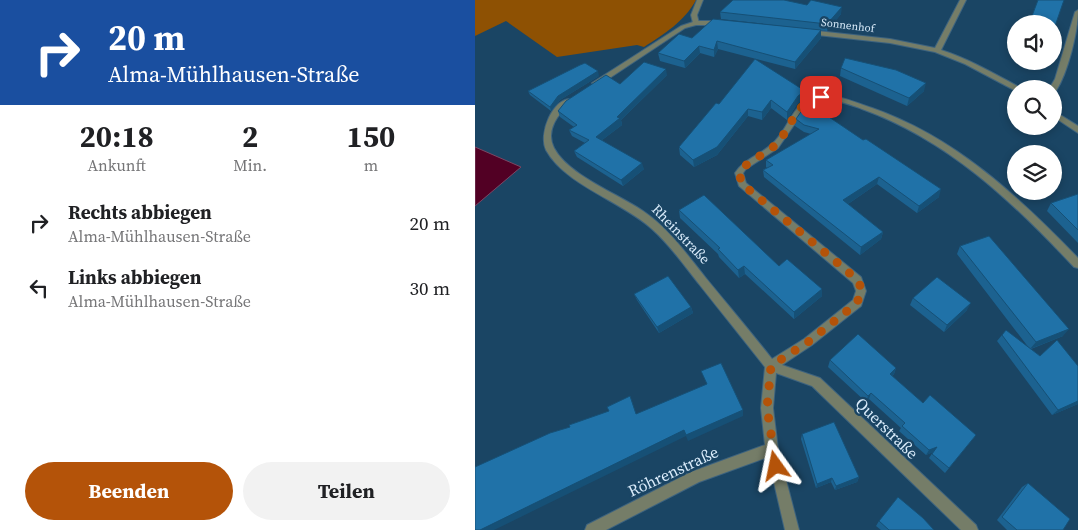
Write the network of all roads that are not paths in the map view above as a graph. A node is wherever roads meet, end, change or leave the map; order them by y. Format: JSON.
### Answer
{"nodes":[{"id":1,"x":700,"y":0,"type":"edge"},
{"id":2,"x":963,"y":0,"type":"edge"},
{"id":3,"x":1078,"y":12,"type":"edge"},
{"id":4,"x":696,"y":23,"type":"junction"},
{"id":5,"x":731,"y":24,"type":"edge"},
{"id":6,"x":804,"y":32,"type":"edge"},
{"id":7,"x":937,"y":51,"type":"junction"},
{"id":8,"x":1058,"y":80,"type":"edge"},
{"id":9,"x":1007,"y":84,"type":"edge"},
{"id":10,"x":589,"y":88,"type":"edge"},
{"id":11,"x":575,"y":97,"type":"edge"},
{"id":12,"x":1062,"y":119,"type":"edge"},
{"id":13,"x":1078,"y":130,"type":"edge"},
{"id":14,"x":1078,"y":264,"type":"edge"},
{"id":15,"x":771,"y":366,"type":"junction"},
{"id":16,"x":772,"y":450,"type":"junction"},
{"id":17,"x":591,"y":530,"type":"edge"},
{"id":18,"x":791,"y":530,"type":"edge"},
{"id":19,"x":971,"y":530,"type":"edge"}],
"edges":[{"from":1,"to":4,"type":"street"},
{"from":2,"to":7,"type":"street"},
{"from":3,"to":8,"type":"street"},
{"from":4,"to":5,"type":"street"},
{"from":4,"to":10,"type":"street"},
{"from":6,"to":7,"type":"street","name":"Sonnenhof"},
{"from":7,"to":9,"type":"street","name":"Sonnenhof"},
{"from":11,"to":15,"type":"street","name":"Rheinstraße"},
{"from":12,"to":13,"type":"street"},
{"from":14,"to":15,"type":"street"},
{"from":15,"to":16,"type":"street"},
{"from":15,"to":19,"type":"street","name":"Querstraße"},
{"from":16,"to":17,"type":"street","name":"Röhrenstraße"},
{"from":16,"to":18,"type":"street"}]}
